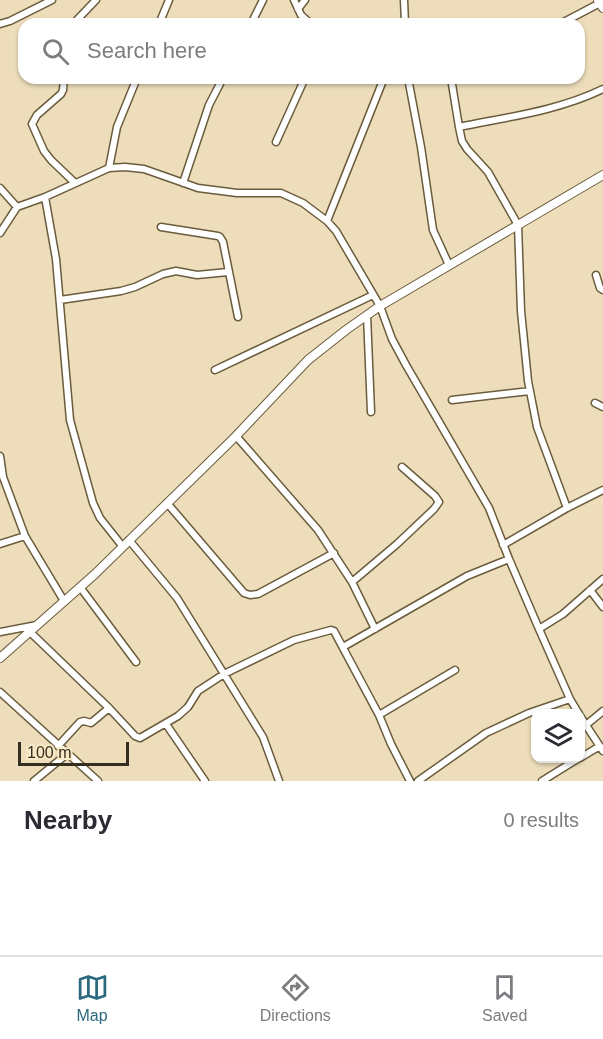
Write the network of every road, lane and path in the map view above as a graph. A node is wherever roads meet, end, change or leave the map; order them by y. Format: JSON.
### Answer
{"nodes":[{"id":1,"x":52,"y":0,"type":"edge"},
{"id":2,"x":96,"y":0,"type":"edge"},
{"id":3,"x":169,"y":0,"type":"edge"},
{"id":4,"x":263,"y":0,"type":"edge"},
{"id":5,"x":294,"y":0,"type":"edge"},
{"id":6,"x":305,"y":0,"type":"edge"},
{"id":7,"x":404,"y":0,"type":"edge"},
{"id":8,"x":600,"y":4,"type":"edge"},
{"id":9,"x":298,"y":9,"type":"junction"},
{"id":10,"x":79,"y":18,"type":"edge"},
{"id":11,"x":162,"y":18,"type":"edge"},
{"id":12,"x":254,"y":18,"type":"edge"},
{"id":13,"x":304,"y":18,"type":"edge"},
{"id":14,"x":405,"y":18,"type":"edge"},
{"id":15,"x":572,"y":18,"type":"edge"},
{"id":16,"x":0,"y":24,"type":"edge"},
{"id":17,"x":64,"y":84,"type":"edge"},
{"id":18,"x":135,"y":84,"type":"edge"},
{"id":19,"x":220,"y":84,"type":"edge"},
{"id":20,"x":302,"y":84,"type":"edge"},
{"id":21,"x":382,"y":84,"type":"edge"},
{"id":22,"x":409,"y":84,"type":"edge"},
{"id":23,"x":452,"y":84,"type":"edge"},
{"id":24,"x":603,"y":89,"type":"edge"},
{"id":25,"x":459,"y":127,"type":"junction"},
{"id":26,"x":276,"y":142,"type":"dead end"},
{"id":27,"x":110,"y":168,"type":"junction"},
{"id":28,"x":603,"y":175,"type":"edge"},
{"id":29,"x":75,"y":183,"type":"junction"},
{"id":30,"x":183,"y":183,"type":"junction"},
{"id":31,"x":0,"y":188,"type":"edge"},
{"id":32,"x":45,"y":197,"type":"junction"},
{"id":33,"x":17,"y":207,"type":"junction"},
{"id":34,"x":327,"y":221,"type":"junction"},
{"id":35,"x":518,"y":225,"type":"junction"},
{"id":36,"x":161,"y":227,"type":"dead end"},
{"id":37,"x":0,"y":233,"type":"edge"},
{"id":38,"x":449,"y":265,"type":"junction"},
{"id":39,"x":228,"y":272,"type":"junction"},
{"id":40,"x":596,"y":275,"type":"dead end"},
{"id":41,"x":603,"y":290,"type":"edge"},
{"id":42,"x":373,"y":295,"type":"junction"},
{"id":43,"x":60,"y":300,"type":"junction"},
{"id":44,"x":380,"y":306,"type":"junction"},
{"id":45,"x":367,"y":315,"type":"junction"},
{"id":46,"x":238,"y":317,"type":"dead end"},
{"id":47,"x":215,"y":370,"type":"dead end"},
{"id":48,"x":530,"y":391,"type":"junction"},
{"id":49,"x":452,"y":400,"type":"dead end"},
{"id":50,"x":595,"y":403,"type":"dead end"},
{"id":51,"x":603,"y":407,"type":"edge"},
{"id":52,"x":371,"y":412,"type":"dead end"},
{"id":53,"x":236,"y":436,"type":"junction"},
{"id":54,"x":0,"y":456,"type":"edge"},
{"id":55,"x":0,"y":464,"type":"edge"},
{"id":56,"x":402,"y":467,"type":"dead end"},
{"id":57,"x":603,"y":490,"type":"edge"},
{"id":58,"x":167,"y":503,"type":"junction"},
{"id":59,"x":567,"y":508,"type":"junction"},
{"id":60,"x":25,"y":536,"type":"junction"},
{"id":61,"x":129,"y":540,"type":"junction"},
{"id":62,"x":0,"y":544,"type":"edge"},
{"id":63,"x":503,"y":545,"type":"junction"},
{"id":64,"x":123,"y":547,"type":"junction"},
{"id":65,"x":334,"y":554,"type":"junction"},
{"id":66,"x":508,"y":559,"type":"junction"},
{"id":67,"x":603,"y":579,"type":"edge"},
{"id":68,"x":352,"y":582,"type":"junction"},
{"id":69,"x":80,"y":587,"type":"junction"},
{"id":70,"x":590,"y":590,"type":"junction"},
{"id":71,"x":64,"y":601,"type":"junction"},
{"id":72,"x":603,"y":607,"type":"edge"},
{"id":73,"x":37,"y":625,"type":"junction"},
{"id":74,"x":375,"y":629,"type":"junction"},
{"id":75,"x":539,"y":629,"type":"junction"},
{"id":76,"x":0,"y":632,"type":"edge"},
{"id":77,"x":29,"y":632,"type":"junction"},
{"id":78,"x":343,"y":647,"type":"junction"},
{"id":79,"x":0,"y":658,"type":"edge"},
{"id":80,"x":136,"y":662,"type":"dead end"},
{"id":81,"x":455,"y":670,"type":"dead end"},
{"id":82,"x":224,"y":674,"type":"junction"},
{"id":83,"x":0,"y":692,"type":"edge"},
{"id":84,"x":570,"y":699,"type":"junction"},
{"id":85,"x":109,"y":708,"type":"junction"},
{"id":86,"x":576,"y":709,"type":"edge"},
{"id":87,"x":603,"y":711,"type":"edge"},
{"id":88,"x":379,"y":715,"type":"junction"},
{"id":89,"x":166,"y":724,"type":"junction"},
{"id":90,"x":586,"y":725,"type":"joint"},
{"id":91,"x":58,"y":746,"type":"junction"},
{"id":92,"x":601,"y":749,"type":"edge"},
{"id":93,"x":67,"y":754,"type":"junction"},
{"id":94,"x":585,"y":756,"type":"edge"},
{"id":95,"x":572,"y":763,"type":"edge"},
{"id":96,"x":426,"y":779,"type":"edge"},
{"id":97,"x":34,"y":781,"type":"edge"},
{"id":98,"x":98,"y":781,"type":"edge"},
{"id":99,"x":205,"y":781,"type":"edge"},
{"id":100,"x":279,"y":781,"type":"edge"},
{"id":101,"x":410,"y":781,"type":"edge"},
{"id":102,"x":418,"y":781,"type":"edge"},
{"id":103,"x":542,"y":781,"type":"edge"}],
"edges":[{"from":1,"to":16,"type":"street"},
{"from":2,"to":10,"type":"street"},
{"from":3,"to":11,"type":"street"},
{"from":4,"to":12,"type":"street"},
{"from":5,"to":9,"type":"street"},
{"from":6,"to":9,"type":"street"},
{"from":7,"to":14,"type":"street"},
{"from":8,"to":15,"type":"street"},
{"from":9,"to":13,"type":"street"},
{"from":17,"to":29,"type":"street"},
{"from":18,"to":27,"type":"street"},
{"from":19,"to":30,"type":"street"},
{"from":20,"to":26,"type":"street"},
{"from":21,"to":34,"type":"street"},
{"from":22,"to":38,"type":"street"},
{"from":23,"to":25,"type":"street"},
{"from":24,"to":25,"type":"street"},
{"from":25,"to":35,"type":"street"},
{"from":27,"to":29,"type":"street"},
{"from":27,"to":30,"type":"street"},
{"from":28,"to":35,"type":"street"},
{"from":29,"to":32,"type":"street"},
{"from":30,"to":34,"type":"street"},
{"from":31,"to":33,"type":"street"},
{"from":32,"to":33,"type":"street"},
{"from":32,"to":43,"type":"street"},
{"from":33,"to":37,"type":"street"},
{"from":34,"to":42,"type":"street"},
{"from":35,"to":38,"type":"street"},
{"from":35,"to":48,"type":"street"},
{"from":36,"to":39,"type":"street"},
{"from":38,"to":44,"type":"street"},
{"from":39,"to":43,"type":"street"},
{"from":39,"to":46,"type":"street"},
{"from":40,"to":41,"type":"street"},
{"from":42,"to":44,"type":"street"},
{"from":42,"to":47,"type":"street"},
{"from":43,"to":64,"type":"street"},
{"from":44,"to":45,"type":"street"},
{"from":44,"to":63,"type":"street"},
{"from":45,"to":52,"type":"street"},
{"from":45,"to":53,"type":"street"},
{"from":48,"to":49,"type":"street"},
{"from":48,"to":59,"type":"street"},
{"from":50,"to":51,"type":"street"},
{"from":53,"to":58,"type":"street"},
{"from":53,"to":65,"type":"street"},
{"from":54,"to":55,"type":"street"},
{"from":55,"to":60,"type":"street"},
{"from":56,"to":68,"type":"street"},
{"from":57,"to":59,"type":"street"},
{"from":58,"to":61,"type":"street"},
{"from":58,"to":65,"type":"street"},
{"from":59,"to":63,"type":"street"},
{"from":60,"to":62,"type":"street"},
{"from":60,"to":71,"type":"street"},
{"from":61,"to":64,"type":"street"},
{"from":61,"to":82,"type":"street"},
{"from":63,"to":66,"type":"street"},
{"from":64,"to":69,"type":"street"},
{"from":65,"to":68,"type":"street"},
{"from":66,"to":74,"type":"street"},
{"from":66,"to":75,"type":"street"},
{"from":67,"to":70,"type":"street"},
{"from":68,"to":74,"type":"street"},
{"from":69,"to":71,"type":"street"},
{"from":69,"to":80,"type":"street"},
{"from":70,"to":72,"type":"street"},
{"from":70,"to":75,"type":"street"},
{"from":71,"to":73,"type":"street"},
{"from":73,"to":76,"type":"street"},
{"from":73,"to":77,"type":"street"},
{"from":74,"to":78,"type":"street"},
{"from":75,"to":84,"type":"street"},
{"from":77,"to":79,"type":"street"},
{"from":77,"to":85,"type":"street"},
{"from":78,"to":82,"type":"street"},
{"from":78,"to":88,"type":"street"},
{"from":81,"to":88,"type":"street"},
{"from":82,"to":89,"type":"street"},
{"from":82,"to":100,"type":"street"},
{"from":83,"to":91,"type":"street"},
{"from":84,"to":86,"type":"street"},
{"from":84,"to":96,"type":"street"},
{"from":85,"to":89,"type":"street"},
{"from":85,"to":91,"type":"street"},
{"from":87,"to":90,"type":"street"},
{"from":88,"to":101,"type":"street"},
{"from":89,"to":99,"type":"street"},
{"from":90,"to":92,"type":"street"},
{"from":91,"to":93,"type":"street"},
{"from":92,"to":94,"type":"street"},
{"from":93,"to":97,"type":"street"},
{"from":93,"to":98,"type":"street"},
{"from":95,"to":103,"type":"street"},
{"from":96,"to":102,"type":"street"}]}
